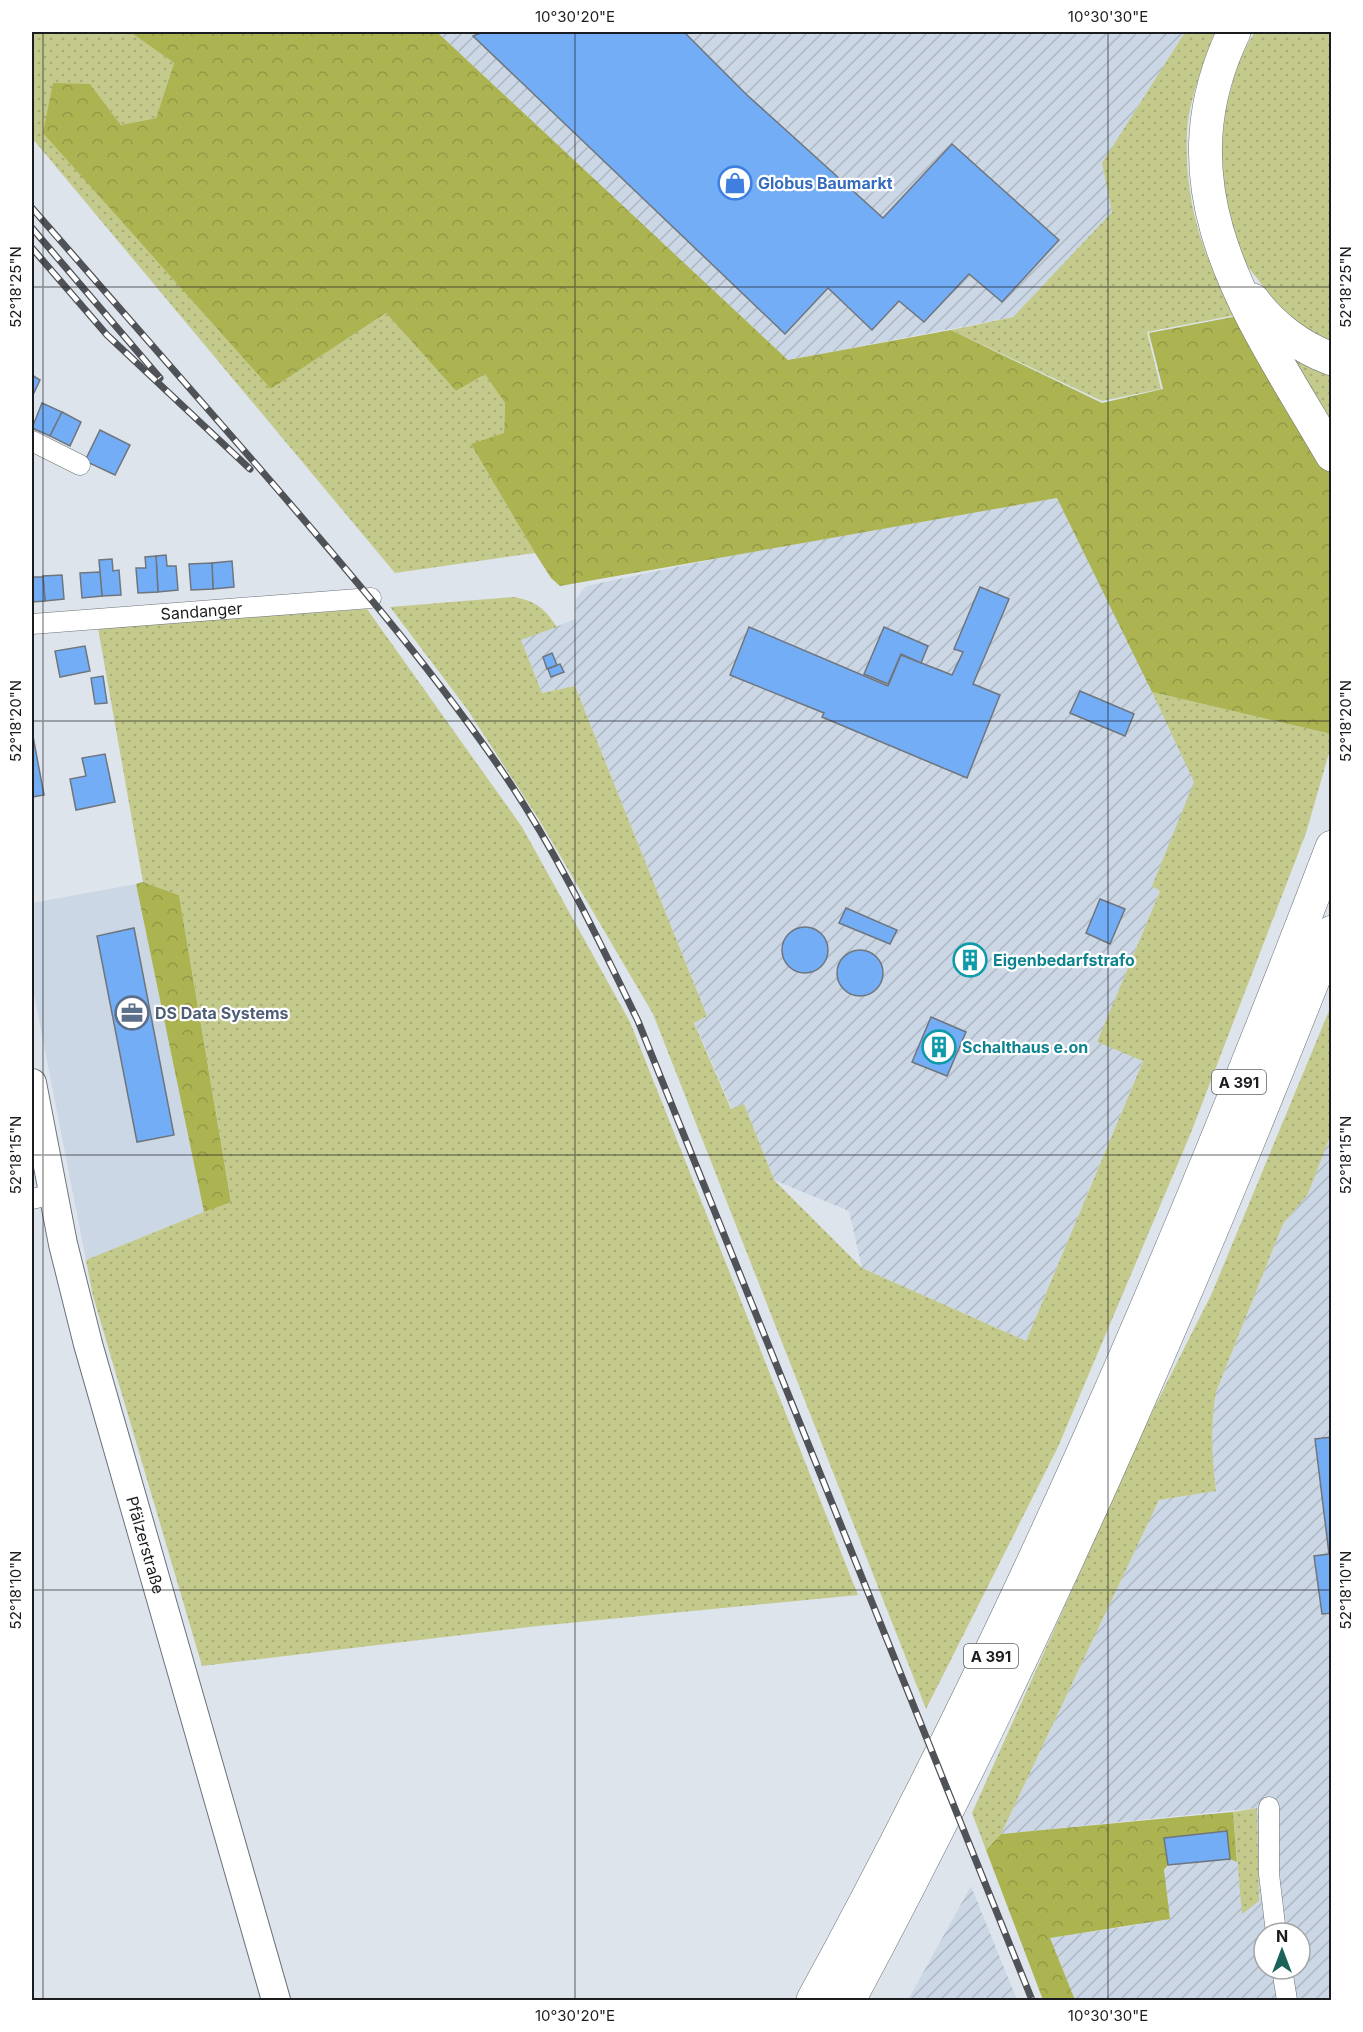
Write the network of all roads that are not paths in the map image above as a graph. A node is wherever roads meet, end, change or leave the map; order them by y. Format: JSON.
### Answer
{"nodes":[{"id":1,"x":1234,"y":32,"type":"edge"},
{"id":2,"x":1225,"y":256,"type":"junction"},
{"id":3,"x":1332,"y":359,"type":"edge"},
{"id":4,"x":32,"y":441,"type":"edge"},
{"id":5,"x":1332,"y":455,"type":"edge"},
{"id":6,"x":80,"y":465,"type":"dead end"},
{"id":7,"x":371,"y":598,"type":"dead end"},
{"id":8,"x":32,"y":624,"type":"edge"},
{"id":9,"x":1330,"y":849,"type":"edge"},
{"id":10,"x":1332,"y":933,"type":"edge"},
{"id":11,"x":32,"y":1083,"type":"edge"},
{"id":12,"x":42,"y":1196,"type":"edge"},
{"id":13,"x":1269,"y":1807,"type":"dead end"},
{"id":14,"x":1275,"y":1921,"type":"edge"},
{"id":15,"x":1284,"y":1981,"type":"edge"},
{"id":16,"x":276,"y":2001,"type":"edge"},
{"id":17,"x":813,"y":2001,"type":"edge"},
{"id":18,"x":849,"y":2001,"type":"edge"},
{"id":19,"x":1287,"y":2001,"type":"edge"}],
"edges":[{"from":1,"to":2,"type":"highway"},
{"from":2,"to":3,"type":"highway"},
{"from":2,"to":5,"type":"highway"},
{"from":4,"to":6,"type":"street"},
{"from":7,"to":8,"type":"street","name":"Sandanger"},
{"from":9,"to":17,"type":"highway","number":"A 391"},
{"from":10,"to":18,"type":"highway","number":"A 391"},
{"from":11,"to":12,"type":"street","name":"Pfälzerstraße"},
{"from":12,"to":16,"type":"street","name":"Pfälzerstraße"},
{"from":13,"to":14,"type":"street"},
{"from":15,"to":19,"type":"street"}]}
